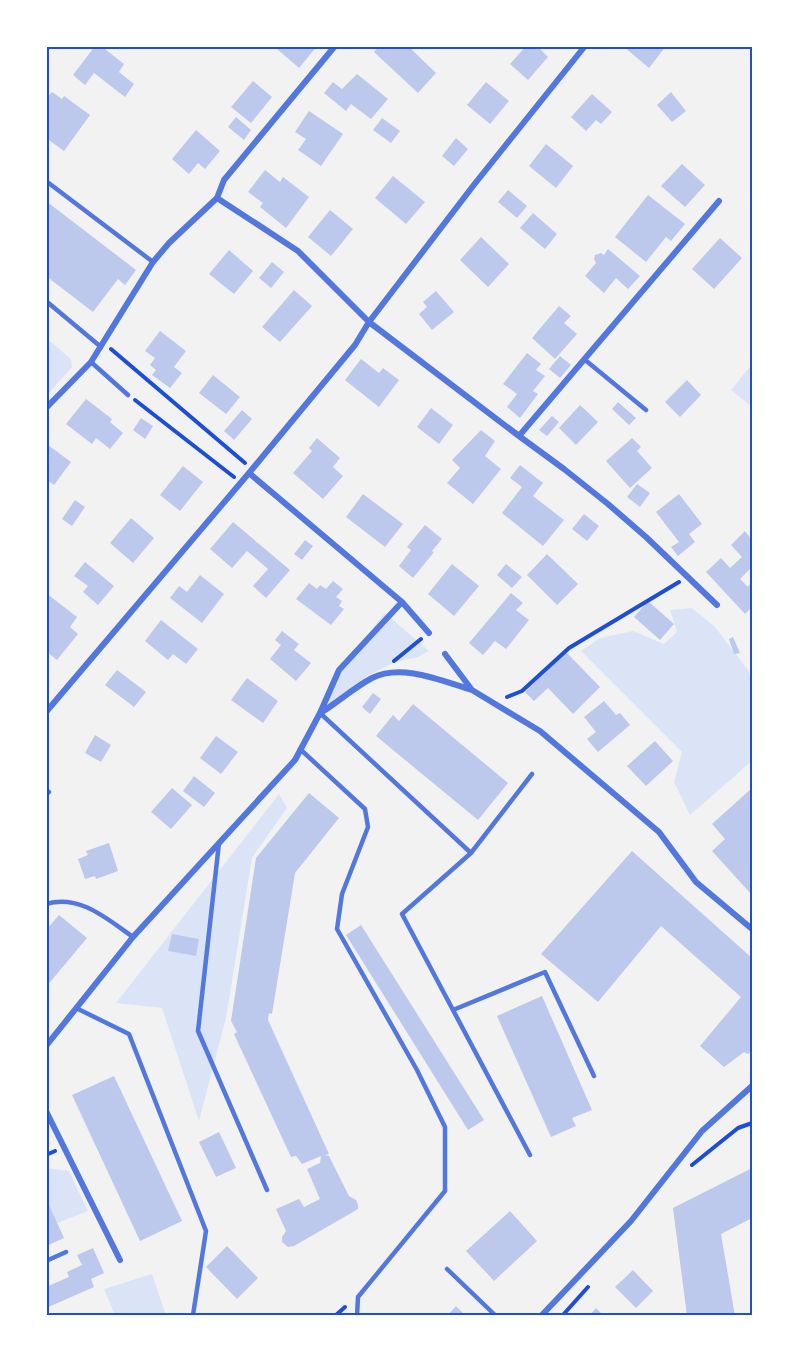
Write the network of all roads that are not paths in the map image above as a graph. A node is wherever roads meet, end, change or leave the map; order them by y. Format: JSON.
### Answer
{"nodes":[{"id":1,"x":335,"y":46,"type":"edge"},
{"id":2,"x":585,"y":46,"type":"edge"},
{"id":3,"x":46,"y":181,"type":"edge"},
{"id":4,"x":217,"y":198,"type":"junction"},
{"id":5,"x":719,"y":201,"type":"dead end"},
{"id":6,"x":153,"y":262,"type":"junction"},
{"id":7,"x":46,"y":301,"type":"edge"},
{"id":8,"x":369,"y":322,"type":"junction"},
{"id":9,"x":102,"y":345,"type":"junction"},
{"id":10,"x":584,"y":360,"type":"junction"},
{"id":11,"x":91,"y":362,"type":"junction"},
{"id":12,"x":128,"y":395,"type":"road end"},
{"id":13,"x":46,"y":408,"type":"edge"},
{"id":14,"x":646,"y":410,"type":"dead end"},
{"id":15,"x":519,"y":436,"type":"junction"},
{"id":16,"x":251,"y":471,"type":"junction"},
{"id":17,"x":402,"y":602,"type":"junction"},
{"id":18,"x":717,"y":604,"type":"dead end"},
{"id":19,"x":429,"y":633,"type":"road end"},
{"id":20,"x":445,"y":654,"type":"dead end"},
{"id":21,"x":472,"y":690,"type":"junction"},
{"id":22,"x":46,"y":712,"type":"edge"},
{"id":23,"x":320,"y":713,"type":"junction"},
{"id":24,"x":300,"y":749,"type":"junction"},
{"id":25,"x":532,"y":774,"type":"dead end"},
{"id":26,"x":219,"y":843,"type":"junction"},
{"id":27,"x":471,"y":853,"type":"junction"},
{"id":28,"x":46,"y":904,"type":"edge"},
{"id":29,"x":753,"y":929,"type":"edge"},
{"id":30,"x":133,"y":937,"type":"junction"},
{"id":31,"x":76,"y":1008,"type":"junction"},
{"id":32,"x":453,"y":1010,"type":"junction"},
{"id":33,"x":46,"y":1046,"type":"edge"},
{"id":34,"x":594,"y":1076,"type":"dead end"},
{"id":35,"x":753,"y":1086,"type":"edge"},
{"id":36,"x":46,"y":1111,"type":"edge"},
{"id":37,"x":530,"y":1155,"type":"dead end"},
{"id":38,"x":267,"y":1190,"type":"dead end"},
{"id":39,"x":66,"y":1252,"type":"dead end"},
{"id":40,"x":120,"y":1260,"type":"dead end"},
{"id":41,"x":46,"y":1261,"type":"edge"},
{"id":42,"x":447,"y":1269,"type":"dead end"},
{"id":43,"x":193,"y":1315,"type":"edge"},
{"id":44,"x":357,"y":1316,"type":"edge"},
{"id":45,"x":496,"y":1316,"type":"edge"},
{"id":46,"x":541,"y":1316,"type":"edge"}],
"edges":[{"from":1,"to":4,"type":"street"},
{"from":2,"to":8,"type":"street"},
{"from":3,"to":6,"type":"lane"},
{"from":4,"to":6,"type":"street"},
{"from":4,"to":8,"type":"street"},
{"from":5,"to":10,"type":"street"},
{"from":6,"to":9,"type":"street"},
{"from":7,"to":9,"type":"lane"},
{"from":8,"to":15,"type":"street"},
{"from":8,"to":16,"type":"street"},
{"from":9,"to":11,"type":"street"},
{"from":10,"to":14,"type":"lane"},
{"from":10,"to":15,"type":"street"},
{"from":11,"to":12,"type":"lane"},
{"from":11,"to":13,"type":"street"},
{"from":15,"to":18,"type":"street"},
{"from":16,"to":17,"type":"street"},
{"from":16,"to":22,"type":"street"},
{"from":17,"to":19,"type":"street"},
{"from":17,"to":23,"type":"street"},
{"from":20,"to":21,"type":"street"},
{"from":21,"to":23,"type":"street"},
{"from":21,"to":29,"type":"street"},
{"from":23,"to":24,"type":"street"},
{"from":23,"to":27,"type":"lane"},
{"from":24,"to":26,"type":"street"},
{"from":24,"to":44,"type":"lane"},
{"from":25,"to":27,"type":"lane"},
{"from":26,"to":30,"type":"street"},
{"from":26,"to":38,"type":"lane"},
{"from":27,"to":32,"type":"lane"},
{"from":28,"to":30,"type":"lane"},
{"from":30,"to":31,"type":"street"},
{"from":31,"to":33,"type":"street"},
{"from":31,"to":43,"type":"lane"},
{"from":32,"to":34,"type":"lane"},
{"from":32,"to":37,"type":"lane"},
{"from":35,"to":46,"type":"street"},
{"from":36,"to":40,"type":"street"},
{"from":39,"to":41,"type":"lane"},
{"from":42,"to":45,"type":"lane"}]}
